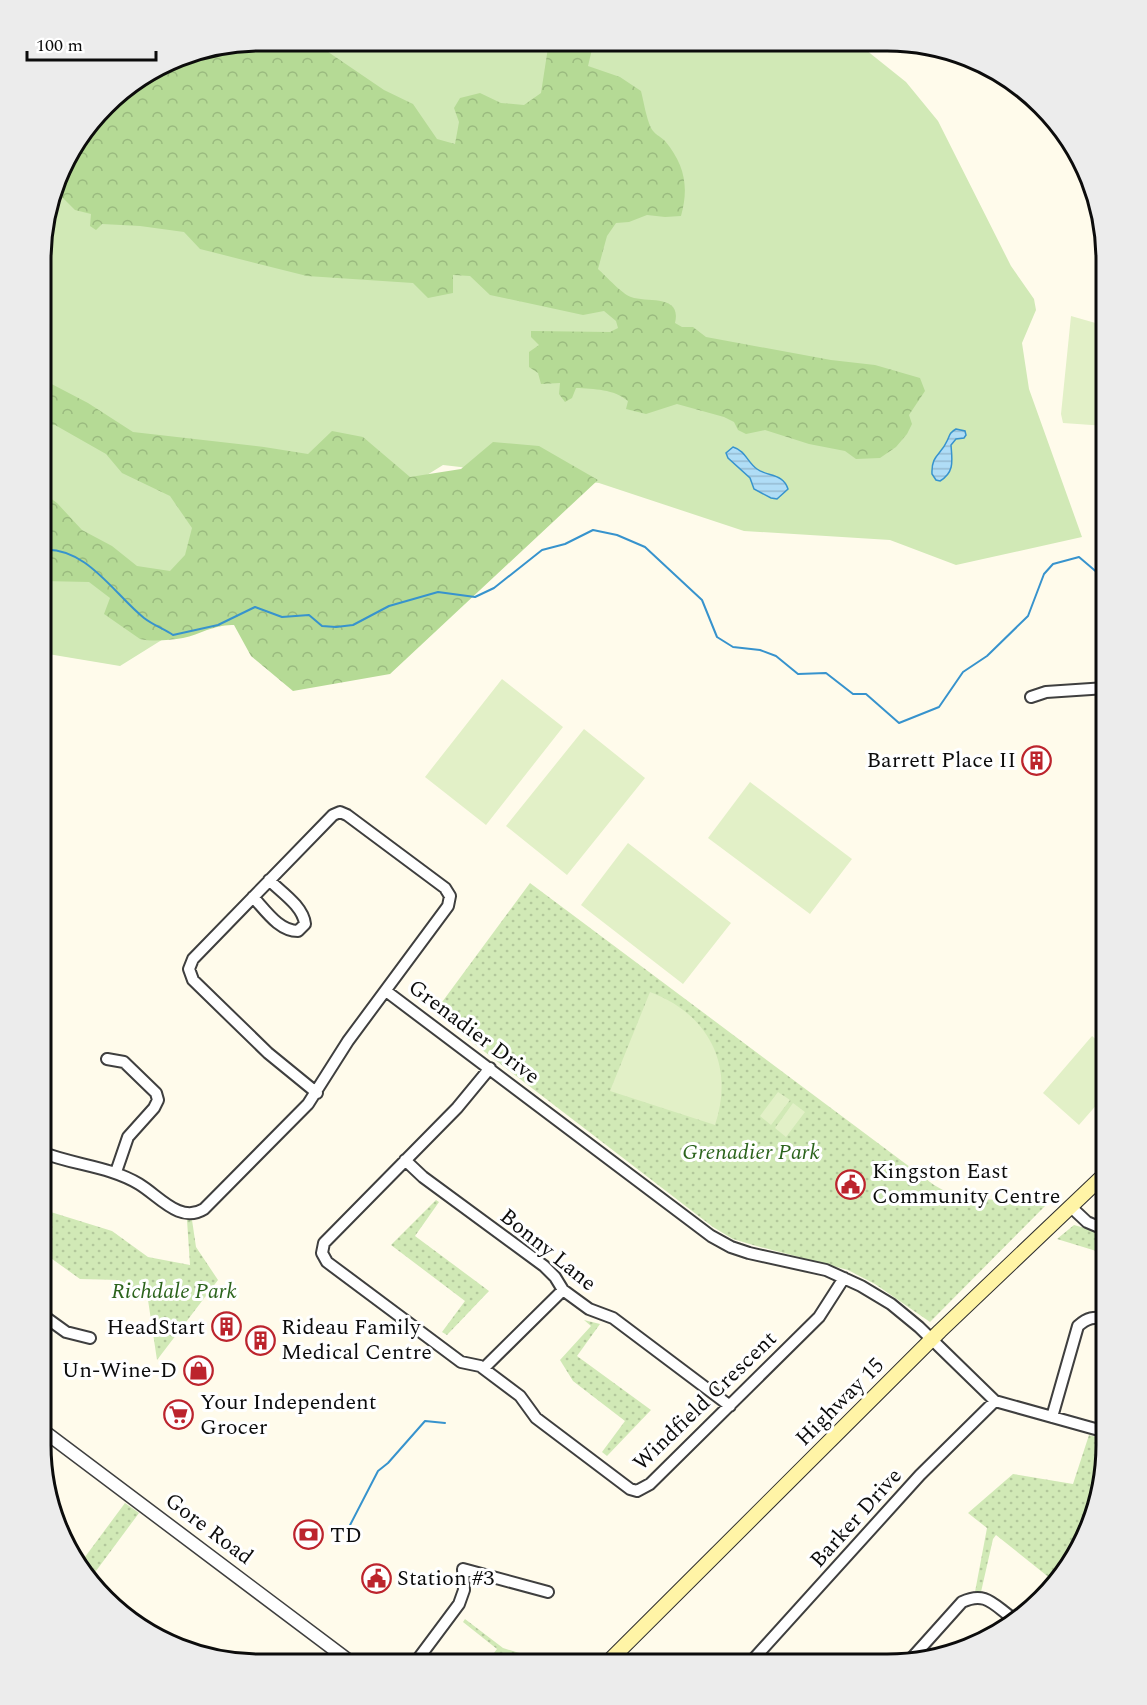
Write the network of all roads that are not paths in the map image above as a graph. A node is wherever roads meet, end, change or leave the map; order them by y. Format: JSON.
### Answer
{"nodes":[{"id":1,"x":1096,"y":689,"type":"edge"},
{"id":2,"x":1031,"y":697,"type":"dead end"},
{"id":3,"x":269,"y":880,"type":"junction"},
{"id":4,"x":253,"y":897,"type":"junction"},
{"id":5,"x":386,"y":991,"type":"junction"},
{"id":6,"x":107,"y":1059,"type":"dead end"},
{"id":7,"x":490,"y":1068,"type":"junction"},
{"id":8,"x":316,"y":1092,"type":"junction"},
{"id":9,"x":51,"y":1156,"type":"edge"},
{"id":10,"x":405,"y":1160,"type":"junction"},
{"id":11,"x":116,"y":1172,"type":"junction"},
{"id":12,"x":1096,"y":1183,"type":"edge"},
{"id":13,"x":1071,"y":1207,"type":"junction"},
{"id":14,"x":1096,"y":1226,"type":"edge"},
{"id":15,"x":844,"y":1278,"type":"junction"},
{"id":16,"x":562,"y":1290,"type":"junction"},
{"id":17,"x":1096,"y":1317,"type":"edge"},
{"id":18,"x":51,"y":1321,"type":"edge"},
{"id":19,"x":90,"y":1338,"type":"dead end"},
{"id":20,"x":932,"y":1339,"type":"junction"},
{"id":21,"x":484,"y":1368,"type":"junction"},
{"id":22,"x":995,"y":1401,"type":"junction"},
{"id":23,"x":730,"y":1406,"type":"junction"},
{"id":24,"x":1052,"y":1417,"type":"junction"},
{"id":25,"x":1096,"y":1429,"type":"edge"},
{"id":26,"x":51,"y":1437,"type":"edge"},
{"id":27,"x":548,"y":1592,"type":"dead end"},
{"id":28,"x":1008,"y":1615,"type":"edge"},
{"id":29,"x":918,"y":1651,"type":"edge"},
{"id":30,"x":340,"y":1654,"type":"edge"},
{"id":31,"x":422,"y":1654,"type":"edge"},
{"id":32,"x":616,"y":1654,"type":"edge"},
{"id":33,"x":758,"y":1654,"type":"edge"}],
"edges":[{"from":1,"to":2,"type":"street"},
{"from":3,"to":4,"type":"street"},
{"from":3,"to":4,"type":"street"},
{"from":3,"to":5,"type":"street"},
{"from":4,"to":8,"type":"street"},
{"from":5,"to":7,"type":"street","name":"Grenadier Drive"},
{"from":5,"to":8,"type":"street","name":"Grenadier Drive"},
{"from":6,"to":11,"type":"street"},
{"from":7,"to":10,"type":"street","name":"Windfield Crescent"},
{"from":7,"to":15,"type":"street","name":"Grenadier Drive"},
{"from":8,"to":11,"type":"street","name":"Grenadier Drive"},
{"from":9,"to":11,"type":"street","name":"Grenadier Drive"},
{"from":10,"to":16,"type":"street","name":"Bonny Lane"},
{"from":10,"to":21,"type":"street","name":"Windfield Crescent"},
{"from":12,"to":13,"type":"main road","name":"Highway 15"},
{"from":13,"to":14,"type":"street"},
{"from":13,"to":20,"type":"main road","name":"Highway 15"},
{"from":15,"to":20,"type":"street","name":"Grenadier Drive"},
{"from":15,"to":23,"type":"street","name":"Windfield Crescent"},
{"from":16,"to":21,"type":"street"},
{"from":16,"to":23,"type":"street","name":"Bonny Lane"},
{"from":17,"to":24,"type":"street"},
{"from":18,"to":19,"type":"street"},
{"from":20,"to":22,"type":"street","name":"Grenadier Drive"},
{"from":20,"to":32,"type":"main road","name":"Highway 15"},
{"from":21,"to":23,"type":"street","name":"Windfield Crescent"},
{"from":22,"to":24,"type":"street"},
{"from":22,"to":33,"type":"street","name":"Barker Drive"},
{"from":24,"to":25,"type":"street"},
{"from":26,"to":30,"type":"street","name":"Gore Road"},
{"from":27,"to":31,"type":"street"},
{"from":28,"to":29,"type":"street"}]}
